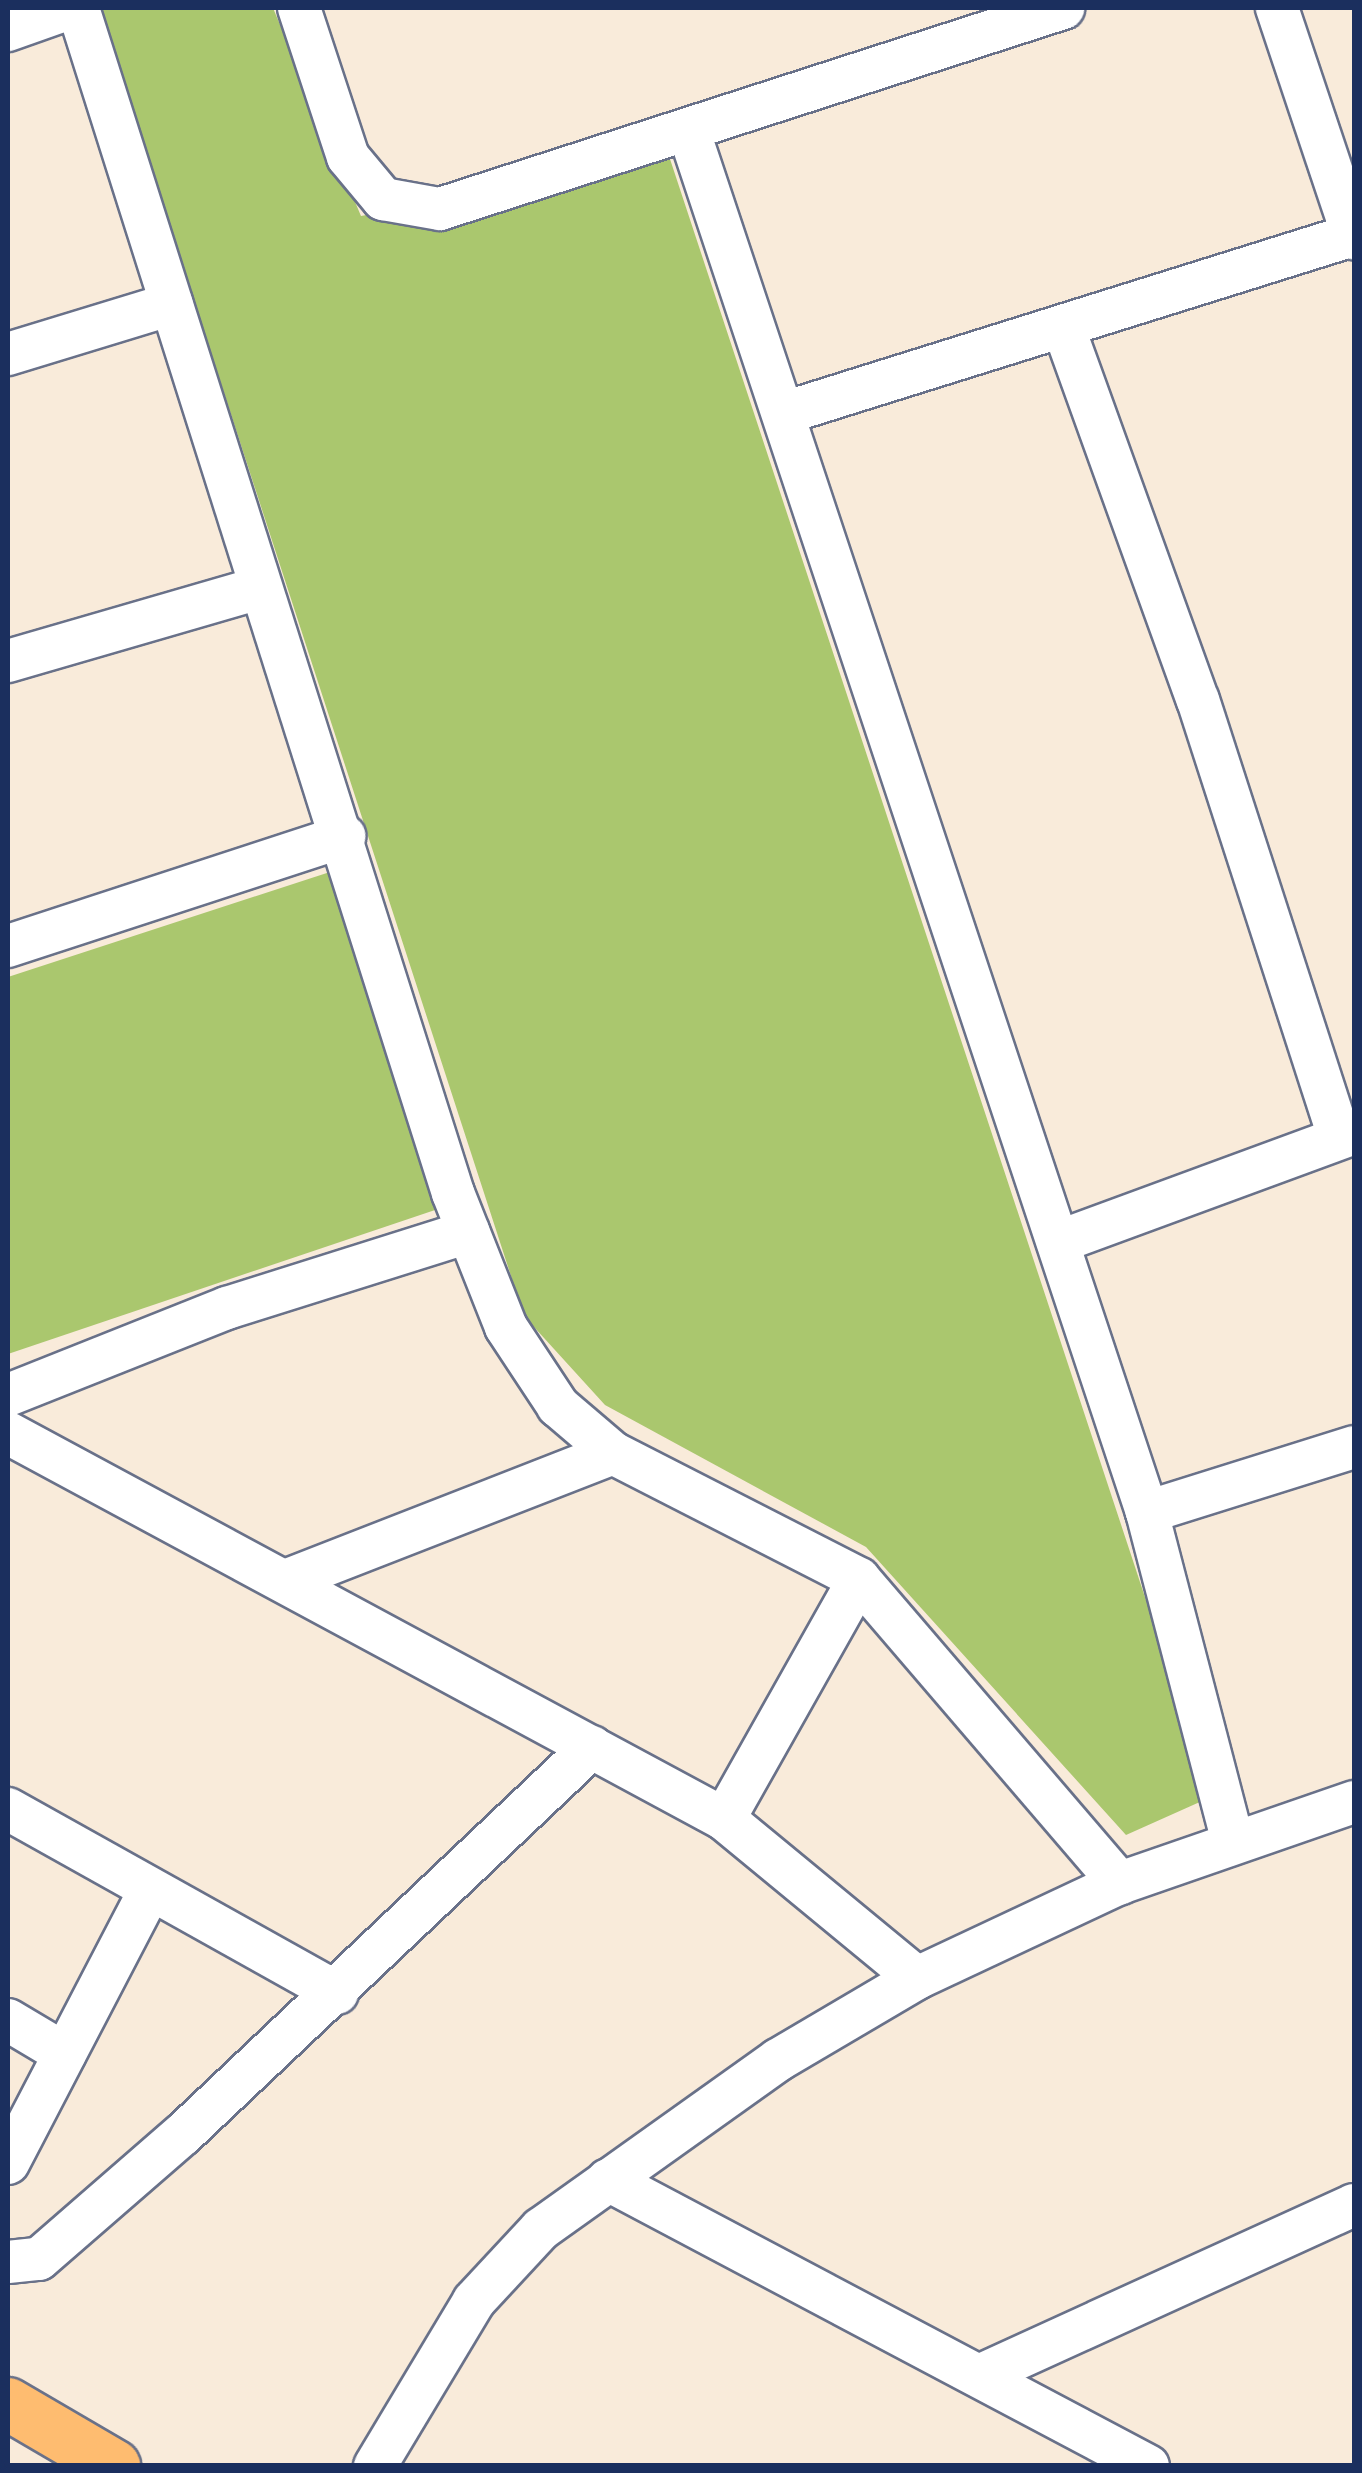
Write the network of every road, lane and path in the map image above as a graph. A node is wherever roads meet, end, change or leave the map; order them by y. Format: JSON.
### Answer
{"nodes":[{"id":1,"x":74,"y":8,"type":"edge"},
{"id":2,"x":299,"y":8,"type":"edge"},
{"id":3,"x":1063,"y":8,"type":"edge"},
{"id":4,"x":1277,"y":8,"type":"edge"},
{"id":5,"x":8,"y":30,"type":"edge"},
{"id":6,"x":690,"y":135,"type":"junction"},
{"id":7,"x":1354,"y":236,"type":"edge"},
{"id":8,"x":172,"y":304,"type":"junction"},
{"id":9,"x":1063,"y":326,"type":"junction"},
{"id":10,"x":8,"y":354,"type":"edge"},
{"id":11,"x":784,"y":413,"type":"junction"},
{"id":12,"x":259,"y":588,"type":"junction"},
{"id":13,"x":8,"y":661,"type":"edge"},
{"id":14,"x":344,"y":836,"type":"junction"},
{"id":15,"x":8,"y":946,"type":"edge"},
{"id":16,"x":1347,"y":1135,"type":"edge"},
{"id":17,"x":468,"y":1232,"type":"junction"},
{"id":18,"x":1058,"y":1242,"type":"junction"},
{"id":19,"x":8,"y":1394,"type":"edge"},
{"id":20,"x":8,"y":1433,"type":"edge"},
{"id":21,"x":1354,"y":1447,"type":"edge"},
{"id":22,"x":613,"y":1454,"type":"junction"},
{"id":23,"x":1147,"y":1512,"type":"junction"},
{"id":24,"x":860,"y":1579,"type":"junction"},
{"id":25,"x":285,"y":1581,"type":"junction"},
{"id":26,"x":592,"y":1747,"type":"junction"},
{"id":27,"x":1354,"y":1802,"type":"edge"},
{"id":28,"x":8,"y":1809,"type":"edge"},
{"id":29,"x":724,"y":1818,"type":"junction"},
{"id":30,"x":1232,"y":1838,"type":"junction"},
{"id":31,"x":1120,"y":1883,"type":"junction"},
{"id":32,"x":150,"y":1890,"type":"junction"},
{"id":33,"x":917,"y":1978,"type":"junction"},
{"id":34,"x":337,"y":1993,"type":"junction"},
{"id":35,"x":8,"y":2020,"type":"edge"},
{"id":36,"x":65,"y":2054,"type":"junction"},
{"id":37,"x":8,"y":2163,"type":"edge"},
{"id":38,"x":608,"y":2180,"type":"junction"},
{"id":39,"x":1354,"y":2205,"type":"edge"},
{"id":40,"x":8,"y":2262,"type":"edge"},
{"id":41,"x":981,"y":2374,"type":"junction"},
{"id":42,"x":8,"y":2404,"type":"edge"},
{"id":43,"x":94,"y":2461,"type":"edge"},
{"id":44,"x":375,"y":2466,"type":"edge"},
{"id":45,"x":1148,"y":2466,"type":"edge"}],
"edges":[{"from":1,"to":5,"type":"street"},
{"from":1,"to":8,"type":"street"},
{"from":2,"to":6,"type":"street"},
{"from":3,"to":6,"type":"street"},
{"from":4,"to":7,"type":"street"},
{"from":6,"to":11,"type":"street"},
{"from":7,"to":9,"type":"street"},
{"from":8,"to":10,"type":"street"},
{"from":8,"to":12,"type":"street"},
{"from":9,"to":11,"type":"street"},
{"from":9,"to":16,"type":"street"},
{"from":11,"to":18,"type":"street"},
{"from":12,"to":13,"type":"street"},
{"from":12,"to":14,"type":"street"},
{"from":14,"to":15,"type":"street"},
{"from":14,"to":17,"type":"street"},
{"from":16,"to":18,"type":"street"},
{"from":17,"to":19,"type":"street"},
{"from":17,"to":22,"type":"street"},
{"from":18,"to":23,"type":"street"},
{"from":20,"to":25,"type":"street"},
{"from":21,"to":23,"type":"street"},
{"from":22,"to":24,"type":"street"},
{"from":22,"to":25,"type":"street"},
{"from":23,"to":30,"type":"street"},
{"from":24,"to":29,"type":"street"},
{"from":24,"to":31,"type":"street"},
{"from":25,"to":26,"type":"street"},
{"from":26,"to":29,"type":"street"},
{"from":26,"to":34,"type":"street"},
{"from":27,"to":30,"type":"street"},
{"from":28,"to":32,"type":"street"},
{"from":29,"to":33,"type":"street"},
{"from":30,"to":31,"type":"street"},
{"from":31,"to":33,"type":"street"},
{"from":32,"to":34,"type":"street"},
{"from":32,"to":36,"type":"street"},
{"from":33,"to":38,"type":"street"},
{"from":34,"to":40,"type":"street"},
{"from":35,"to":36,"type":"street"},
{"from":36,"to":37,"type":"street"},
{"from":38,"to":41,"type":"street"},
{"from":38,"to":44,"type":"street"},
{"from":39,"to":41,"type":"street"},
{"from":41,"to":45,"type":"street"},
{"from":42,"to":43,"type":"main road"}]}
